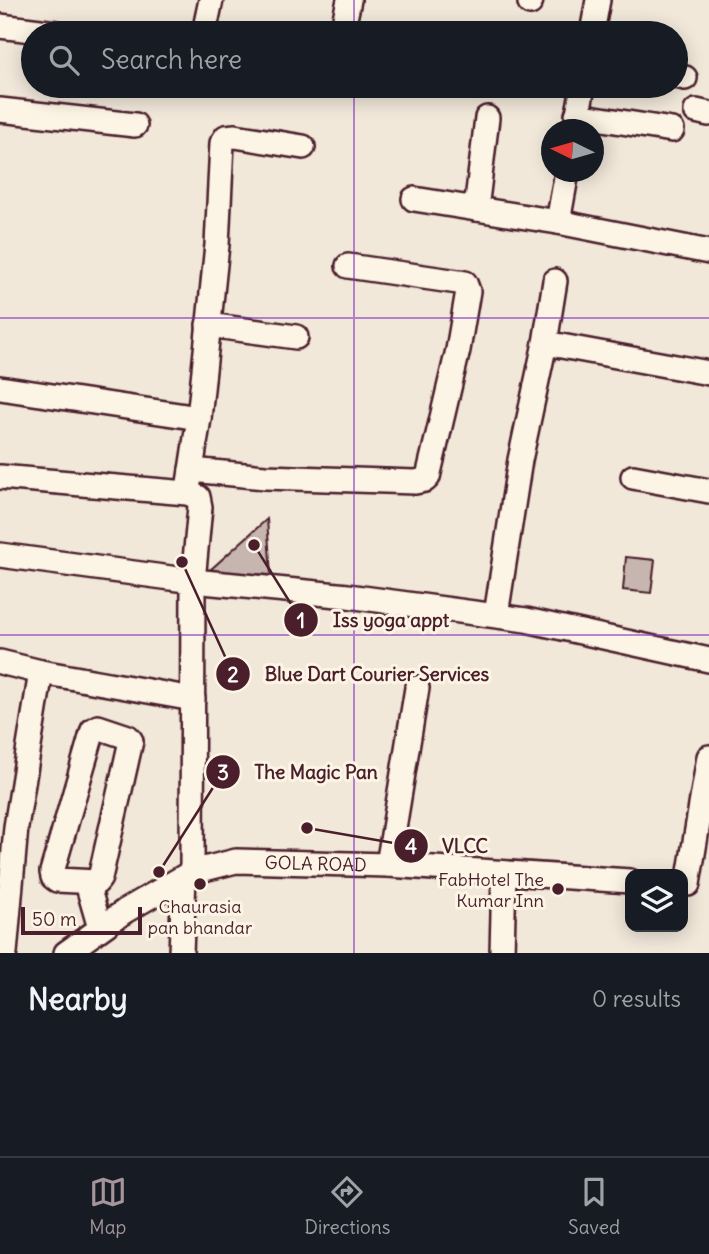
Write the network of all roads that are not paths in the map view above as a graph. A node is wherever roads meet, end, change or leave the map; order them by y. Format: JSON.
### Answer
{"nodes":[{"id":1,"x":211,"y":0,"type":"edge"},
{"id":2,"x":349,"y":0,"type":"edge"},
{"id":3,"x":598,"y":0,"type":"edge"},
{"id":4,"x":207,"y":21,"type":"edge"},
{"id":5,"x":345,"y":21,"type":"edge"},
{"id":6,"x":594,"y":21,"type":"edge"},
{"id":7,"x":0,"y":26,"type":"edge"},
{"id":8,"x":21,"y":29,"type":"edge"},
{"id":9,"x":581,"y":98,"type":"edge"},
{"id":10,"x":0,"y":110,"type":"edge"},
{"id":11,"x":487,"y":118,"type":"dead end"},
{"id":12,"x":577,"y":119,"type":"edge"},
{"id":13,"x":604,"y":124,"type":"edge"},
{"id":14,"x":135,"y":125,"type":"dead end"},
{"id":15,"x":672,"y":130,"type":"dead end"},
{"id":16,"x":303,"y":147,"type":"dead end"},
{"id":17,"x":565,"y":182,"type":"edge"},
{"id":18,"x":414,"y":199,"type":"dead end"},
{"id":19,"x":476,"y":209,"type":"junction"},
{"id":20,"x":558,"y":222,"type":"junction"},
{"id":21,"x":709,"y":252,"type":"edge"},
{"id":22,"x":348,"y":266,"type":"dead end"},
{"id":23,"x":555,"y":281,"type":"dead end"},
{"id":24,"x":208,"y":325,"type":"junction"},
{"id":25,"x":296,"y":337,"type":"dead end"},
{"id":26,"x":545,"y":343,"type":"junction"},
{"id":27,"x":709,"y":373,"type":"edge"},
{"id":28,"x":0,"y":388,"type":"edge"},
{"id":29,"x":199,"y":418,"type":"junction"},
{"id":30,"x":191,"y":470,"type":"junction"},
{"id":31,"x":0,"y":477,"type":"edge"},
{"id":32,"x":633,"y":477,"type":"dead end"},
{"id":33,"x":709,"y":491,"type":"edge"},
{"id":34,"x":187,"y":493,"type":"junction"},
{"id":35,"x":0,"y":555,"type":"edge"},
{"id":36,"x":193,"y":581,"type":"junction"},
{"id":37,"x":496,"y":615,"type":"junction"},
{"id":38,"x":709,"y":660,"type":"edge"},
{"id":39,"x":0,"y":663,"type":"edge"},
{"id":40,"x":41,"y":672,"type":"junction"},
{"id":41,"x":416,"y":688,"type":"dead end"},
{"id":42,"x":193,"y":699,"type":"junction"},
{"id":43,"x":708,"y":764,"type":"edge"},
{"id":44,"x":388,"y":865,"type":"junction"},
{"id":45,"x":504,"y":873,"type":"junction"},
{"id":46,"x":188,"y":874,"type":"junction"},
{"id":47,"x":625,"y":881,"type":"edge"},
{"id":48,"x":87,"y":883,"type":"junction"},
{"id":49,"x":693,"y":884,"type":"edge"},
{"id":50,"x":100,"y":928,"type":"junction"},
{"id":51,"x":5,"y":953,"type":"edge"},
{"id":52,"x":66,"y":953,"type":"edge"},
{"id":53,"x":181,"y":953,"type":"edge"},
{"id":54,"x":502,"y":953,"type":"edge"}],
"edges":[{"from":1,"to":4,"type":"street"},
{"from":2,"to":5,"type":"street"},
{"from":3,"to":6,"type":"street"},
{"from":7,"to":8,"type":"street"},
{"from":9,"to":12,"type":"street"},
{"from":10,"to":14,"type":"street"},
{"from":11,"to":19,"type":"street"},
{"from":13,"to":15,"type":"street"},
{"from":16,"to":24,"type":"street"},
{"from":17,"to":20,"type":"street"},
{"from":18,"to":19,"type":"street"},
{"from":19,"to":20,"type":"street"},
{"from":20,"to":21,"type":"street"},
{"from":22,"to":30,"type":"street"},
{"from":23,"to":26,"type":"street"},
{"from":24,"to":25,"type":"street"},
{"from":24,"to":29,"type":"street"},
{"from":26,"to":27,"type":"street"},
{"from":26,"to":37,"type":"street"},
{"from":28,"to":29,"type":"street"},
{"from":29,"to":30,"type":"street"},
{"from":30,"to":34,"type":"street"},
{"from":31,"to":34,"type":"street"},
{"from":32,"to":33,"type":"street"},
{"from":34,"to":36,"type":"street"},
{"from":35,"to":36,"type":"street"},
{"from":36,"to":37,"type":"street"},
{"from":36,"to":42,"type":"street"},
{"from":37,"to":38,"type":"street"},
{"from":39,"to":40,"type":"street"},
{"from":40,"to":42,"type":"street"},
{"from":40,"to":51,"type":"street"},
{"from":41,"to":44,"type":"street"},
{"from":42,"to":46,"type":"street"},
{"from":43,"to":49,"type":"street"},
{"from":44,"to":45,"type":"street","name":"GOLA ROAD"},
{"from":44,"to":46,"type":"street","name":"GOLA ROAD"},
{"from":45,"to":47,"type":"street","name":"GOLA ROAD"},
{"from":45,"to":54,"type":"street"},
{"from":46,"to":50,"type":"street","name":"GOLA ROAD"},
{"from":46,"to":53,"type":"street"},
{"from":48,"to":48,"type":"street"},
{"from":48,"to":50,"type":"street"},
{"from":50,"to":52,"type":"street","name":"GOLA ROAD"}]}
